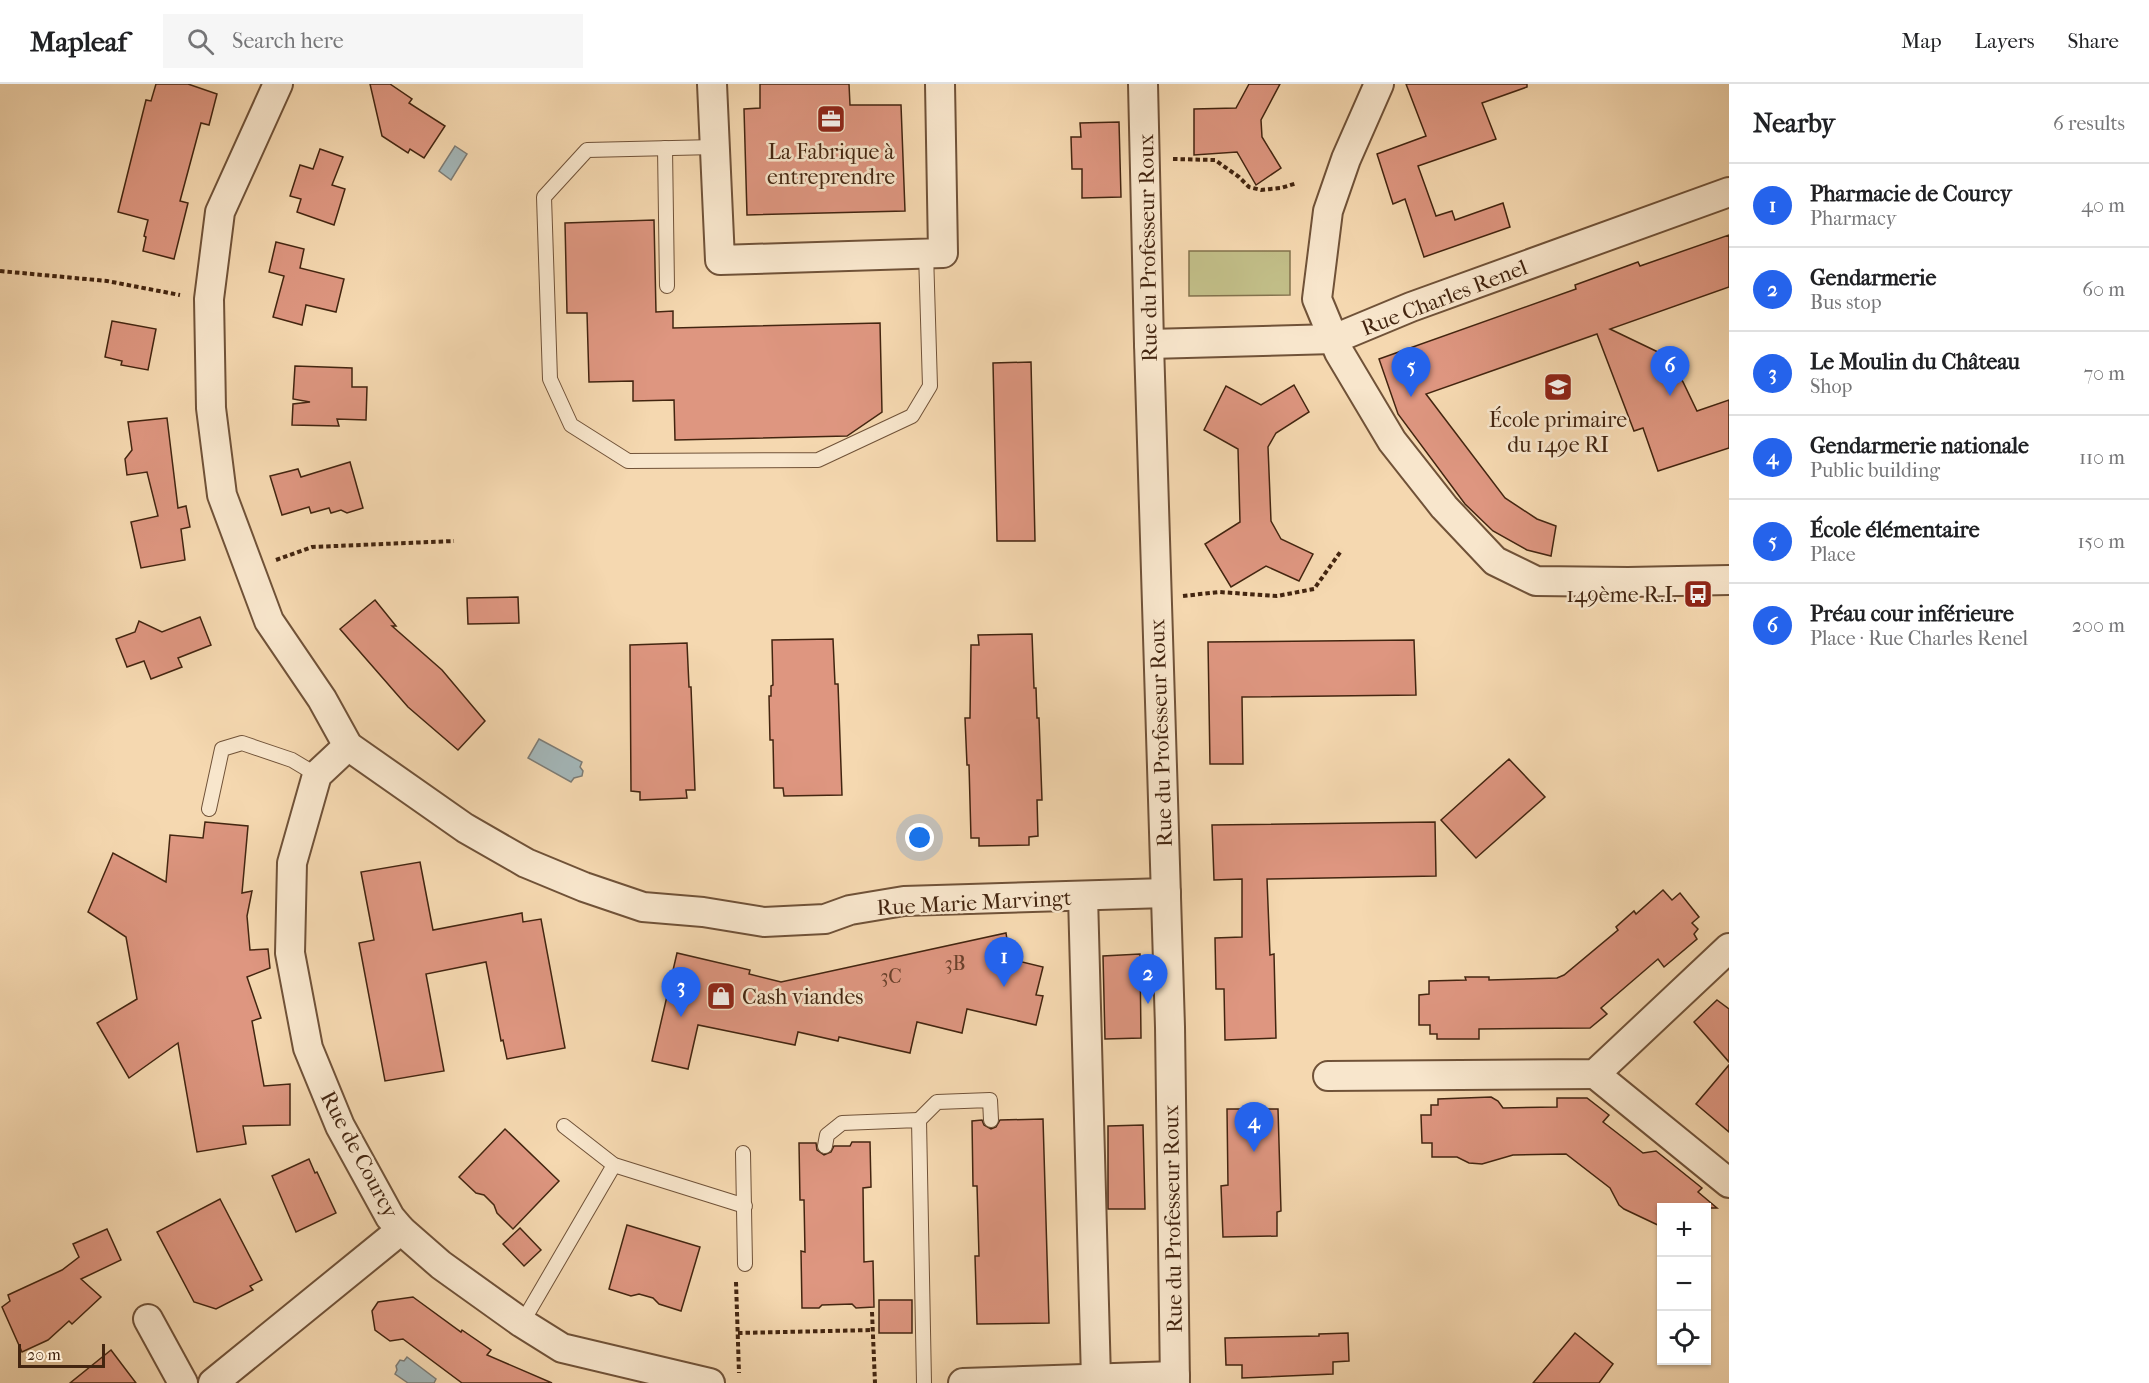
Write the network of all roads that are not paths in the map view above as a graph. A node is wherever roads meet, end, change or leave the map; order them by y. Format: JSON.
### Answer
{"nodes":[{"id":1,"x":278,"y":84,"type":"edge"},
{"id":2,"x":712,"y":84,"type":"edge"},
{"id":3,"x":940,"y":84,"type":"edge"},
{"id":4,"x":1143,"y":84,"type":"edge"},
{"id":5,"x":1379,"y":84,"type":"edge"},
{"id":6,"x":715,"y":147,"type":"junction"},
{"id":7,"x":665,"y":148,"type":"junction"},
{"id":8,"x":1729,"y":192,"type":"edge"},
{"id":9,"x":926,"y":253,"type":"junction"},
{"id":10,"x":667,"y":286,"type":"dead end"},
{"id":11,"x":1334,"y":339,"type":"junction"},
{"id":12,"x":1149,"y":344,"type":"junction"},
{"id":13,"x":1729,"y":580,"type":"edge"},
{"id":14,"x":348,"y":746,"type":"junction"},
{"id":15,"x":317,"y":775,"type":"junction"},
{"id":16,"x":208,"y":809,"type":"dead end"},
{"id":17,"x":1166,"y":893,"type":"junction"},
{"id":18,"x":1083,"y":896,"type":"junction"},
{"id":19,"x":1729,"y":948,"type":"edge"},
{"id":20,"x":1595,"y":1074,"type":"junction"},
{"id":21,"x":1328,"y":1076,"type":"dead end"},
{"id":22,"x":919,"y":1120,"type":"junction"},
{"id":23,"x":991,"y":1120,"type":"dead end"},
{"id":24,"x":564,"y":1126,"type":"dead end"},
{"id":25,"x":825,"y":1146,"type":"dead end"},
{"id":26,"x":743,"y":1153,"type":"dead end"},
{"id":27,"x":614,"y":1165,"type":"junction"},
{"id":28,"x":1729,"y":1183,"type":"edge"},
{"id":29,"x":745,"y":1206,"type":"junction"},
{"id":30,"x":401,"y":1230,"type":"junction"},
{"id":31,"x":745,"y":1264,"type":"road end"},
{"id":32,"x":148,"y":1319,"type":"dead end"},
{"id":33,"x":522,"y":1323,"type":"junction"},
{"id":34,"x":1096,"y":1378,"type":"junction"},
{"id":35,"x":1175,"y":1379,"type":"edge"},
{"id":36,"x":183,"y":1383,"type":"edge"},
{"id":37,"x":213,"y":1383,"type":"edge"},
{"id":38,"x":710,"y":1383,"type":"edge"},
{"id":39,"x":924,"y":1383,"type":"edge"},
{"id":40,"x":963,"y":1383,"type":"edge"}],
"edges":[{"from":1,"to":14,"type":"street","name":"Rue Marie Marvingt"},
{"from":2,"to":6,"type":"street"},
{"from":3,"to":9,"type":"street"},
{"from":4,"to":12,"type":"street","name":"Rue du Professeur Roux"},
{"from":5,"to":11,"type":"street"},
{"from":6,"to":7,"type":"lane"},
{"from":6,"to":9,"type":"street"},
{"from":7,"to":9,"type":"lane"},
{"from":7,"to":10,"type":"lane"},
{"from":8,"to":11,"type":"street","name":"Rue Charles Renel"},
{"from":11,"to":12,"type":"street","name":"Rue Charles Renel"},
{"from":11,"to":13,"type":"street"},
{"from":12,"to":17,"type":"street","name":"Rue du Professeur Roux"},
{"from":14,"to":15,"type":"street"},
{"from":14,"to":18,"type":"street","name":"Rue Marie Marvingt"},
{"from":15,"to":16,"type":"lane"},
{"from":15,"to":30,"type":"street","name":"Rue de Courcy"},
{"from":17,"to":18,"type":"street","name":"Rue Marie Marvingt"},
{"from":17,"to":35,"type":"street","name":"Rue du Professeur Roux"},
{"from":18,"to":34,"type":"street"},
{"from":19,"to":20,"type":"street"},
{"from":20,"to":21,"type":"street"},
{"from":20,"to":28,"type":"street"},
{"from":22,"to":23,"type":"lane"},
{"from":22,"to":25,"type":"lane"},
{"from":22,"to":39,"type":"lane"},
{"from":24,"to":27,"type":"lane"},
{"from":26,"to":29,"type":"lane"},
{"from":27,"to":29,"type":"lane"},
{"from":27,"to":33,"type":"lane"},
{"from":29,"to":31,"type":"lane"},
{"from":30,"to":33,"type":"street","name":"Rue de Courcy"},
{"from":30,"to":37,"type":"street"},
{"from":32,"to":36,"type":"street"},
{"from":33,"to":38,"type":"street","name":"Rue de Courcy"},
{"from":34,"to":35,"type":"street"},
{"from":34,"to":40,"type":"street"}]}
